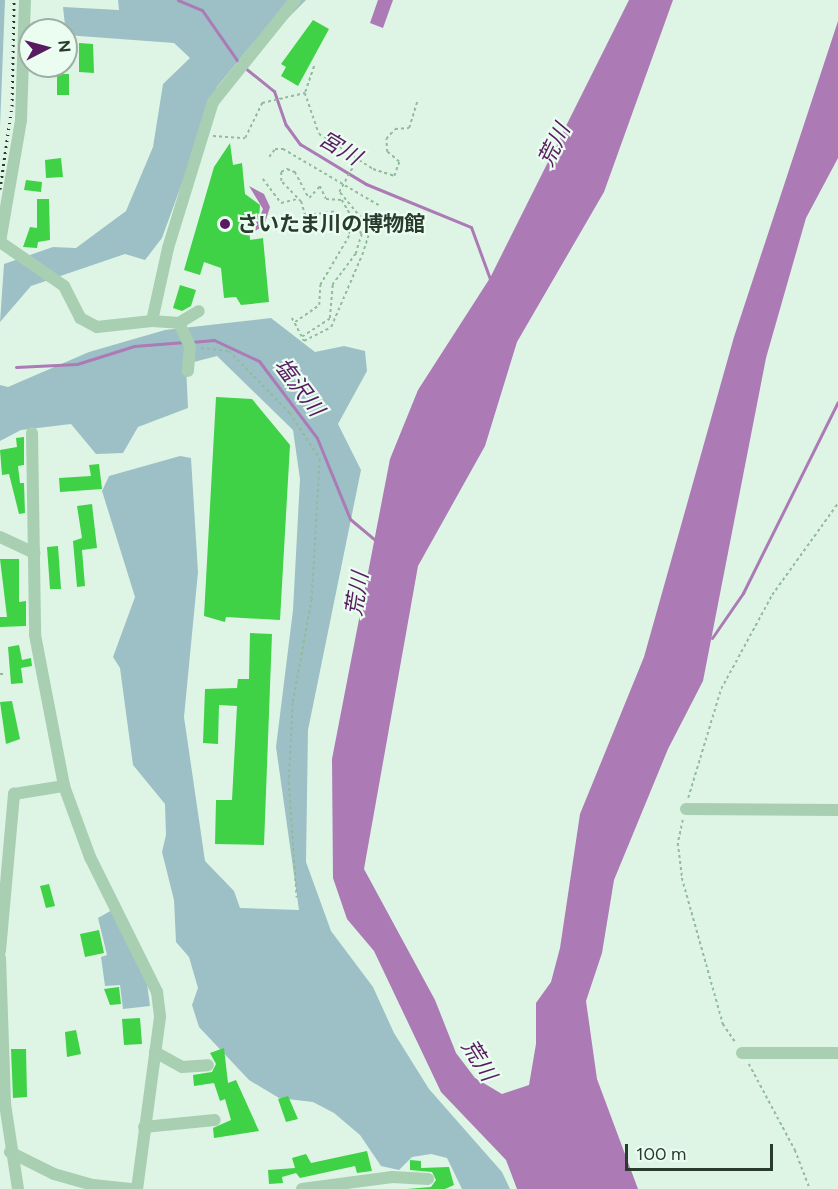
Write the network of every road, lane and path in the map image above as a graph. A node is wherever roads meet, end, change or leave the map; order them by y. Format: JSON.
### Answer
{"nodes":[{"id":1,"x":25,"y":0,"type":"edge"},
{"id":2,"x":295,"y":0,"type":"edge"},
{"id":3,"x":314,"y":66,"type":"dead end"},
{"id":4,"x":305,"y":93,"type":"junction"},
{"id":5,"x":417,"y":102,"type":"dead end"},
{"id":6,"x":202,"y":132,"type":"junction"},
{"id":7,"x":269,"y":157,"type":"dead end"},
{"id":8,"x":357,"y":158,"type":"junction"},
{"id":9,"x":263,"y":179,"type":"dead end"},
{"id":10,"x":341,"y":184,"type":"junction"},
{"id":11,"x":298,"y":199,"type":"junction"},
{"id":12,"x":380,"y":206,"type":"dead end"},
{"id":13,"x":0,"y":242,"type":"edge"},
{"id":14,"x":199,"y":310,"type":"dead end"},
{"id":15,"x":292,"y":318,"type":"dead end"},
{"id":16,"x":152,"y":321,"type":"junction"},
{"id":17,"x":295,"y":322,"type":"junction"},
{"id":18,"x":179,"y":323,"type":"junction"},
{"id":19,"x":302,"y":338,"type":"junction"},
{"id":20,"x":190,"y":347,"type":"junction"},
{"id":21,"x":188,"y":371,"type":"dead end"},
{"id":22,"x":32,"y":433,"type":"dead end"},
{"id":23,"x":838,"y":502,"type":"edge"},
{"id":24,"x":0,"y":537,"type":"edge"},
{"id":25,"x":34,"y":553,"type":"junction"},
{"id":26,"x":0,"y":674,"type":"edge"},
{"id":27,"x":4,"y":674,"type":"dead end"},
{"id":28,"x":64,"y":786,"type":"junction"},
{"id":29,"x":686,"y":809,"type":"junction"},
{"id":30,"x":838,"y":810,"type":"edge"},
{"id":31,"x":297,"y":898,"type":"dead end"},
{"id":32,"x":0,"y":951,"type":"edge"},
{"id":33,"x":0,"y":958,"type":"edge"},
{"id":34,"x":155,"y":1052,"type":"junction"},
{"id":35,"x":742,"y":1053,"type":"junction"},
{"id":36,"x":838,"y":1053,"type":"edge"},
{"id":37,"x":208,"y":1065,"type":"dead end"},
{"id":38,"x":215,"y":1120,"type":"dead end"},
{"id":39,"x":144,"y":1126,"type":"junction"},
{"id":40,"x":10,"y":1152,"type":"junction"},
{"id":41,"x":428,"y":1179,"type":"dead end"},
{"id":42,"x":18,"y":1189,"type":"edge"},
{"id":43,"x":131,"y":1189,"type":"edge"},
{"id":44,"x":137,"y":1189,"type":"edge"},
{"id":45,"x":297,"y":1189,"type":"edge"},
{"id":46,"x":303,"y":1189,"type":"edge"},
{"id":47,"x":810,"y":1189,"type":"edge"}],
"edges":[{"from":1,"to":13,"type":"street"},
{"from":2,"to":6,"type":"street"},
{"from":3,"to":4,"type":"path"},
{"from":4,"to":6,"type":"path"},
{"from":4,"to":8,"type":"path"},
{"from":5,"to":8,"type":"path"},
{"from":6,"to":16,"type":"street"},
{"from":7,"to":10,"type":"path"},
{"from":8,"to":10,"type":"path"},
{"from":9,"to":11,"type":"path"},
{"from":10,"to":12,"type":"path"},
{"from":10,"to":19,"type":"path"},
{"from":11,"to":17,"type":"path"},
{"from":11,"to":19,"type":"path"},
{"from":13,"to":16,"type":"street"},
{"from":14,"to":18,"type":"street"},
{"from":15,"to":17,"type":"path"},
{"from":16,"to":18,"type":"street"},
{"from":17,"to":19,"type":"path"},
{"from":18,"to":20,"type":"street"},
{"from":20,"to":21,"type":"street"},
{"from":20,"to":31,"type":"path"},
{"from":22,"to":25,"type":"street"},
{"from":23,"to":29,"type":"path"},
{"from":24,"to":25,"type":"street"},
{"from":25,"to":28,"type":"street"},
{"from":26,"to":27,"type":"path"},
{"from":28,"to":32,"type":"street"},
{"from":28,"to":34,"type":"street"},
{"from":29,"to":30,"type":"street"},
{"from":29,"to":35,"type":"path"},
{"from":33,"to":40,"type":"street"},
{"from":34,"to":37,"type":"street"},
{"from":34,"to":39,"type":"street"},
{"from":35,"to":36,"type":"street"},
{"from":35,"to":47,"type":"path"},
{"from":38,"to":39,"type":"street"},
{"from":39,"to":44,"type":"street"},
{"from":40,"to":42,"type":"street"},
{"from":40,"to":43,"type":"street"},
{"from":41,"to":46,"type":"street"},
{"from":45,"to":46,"type":"street"}]}
